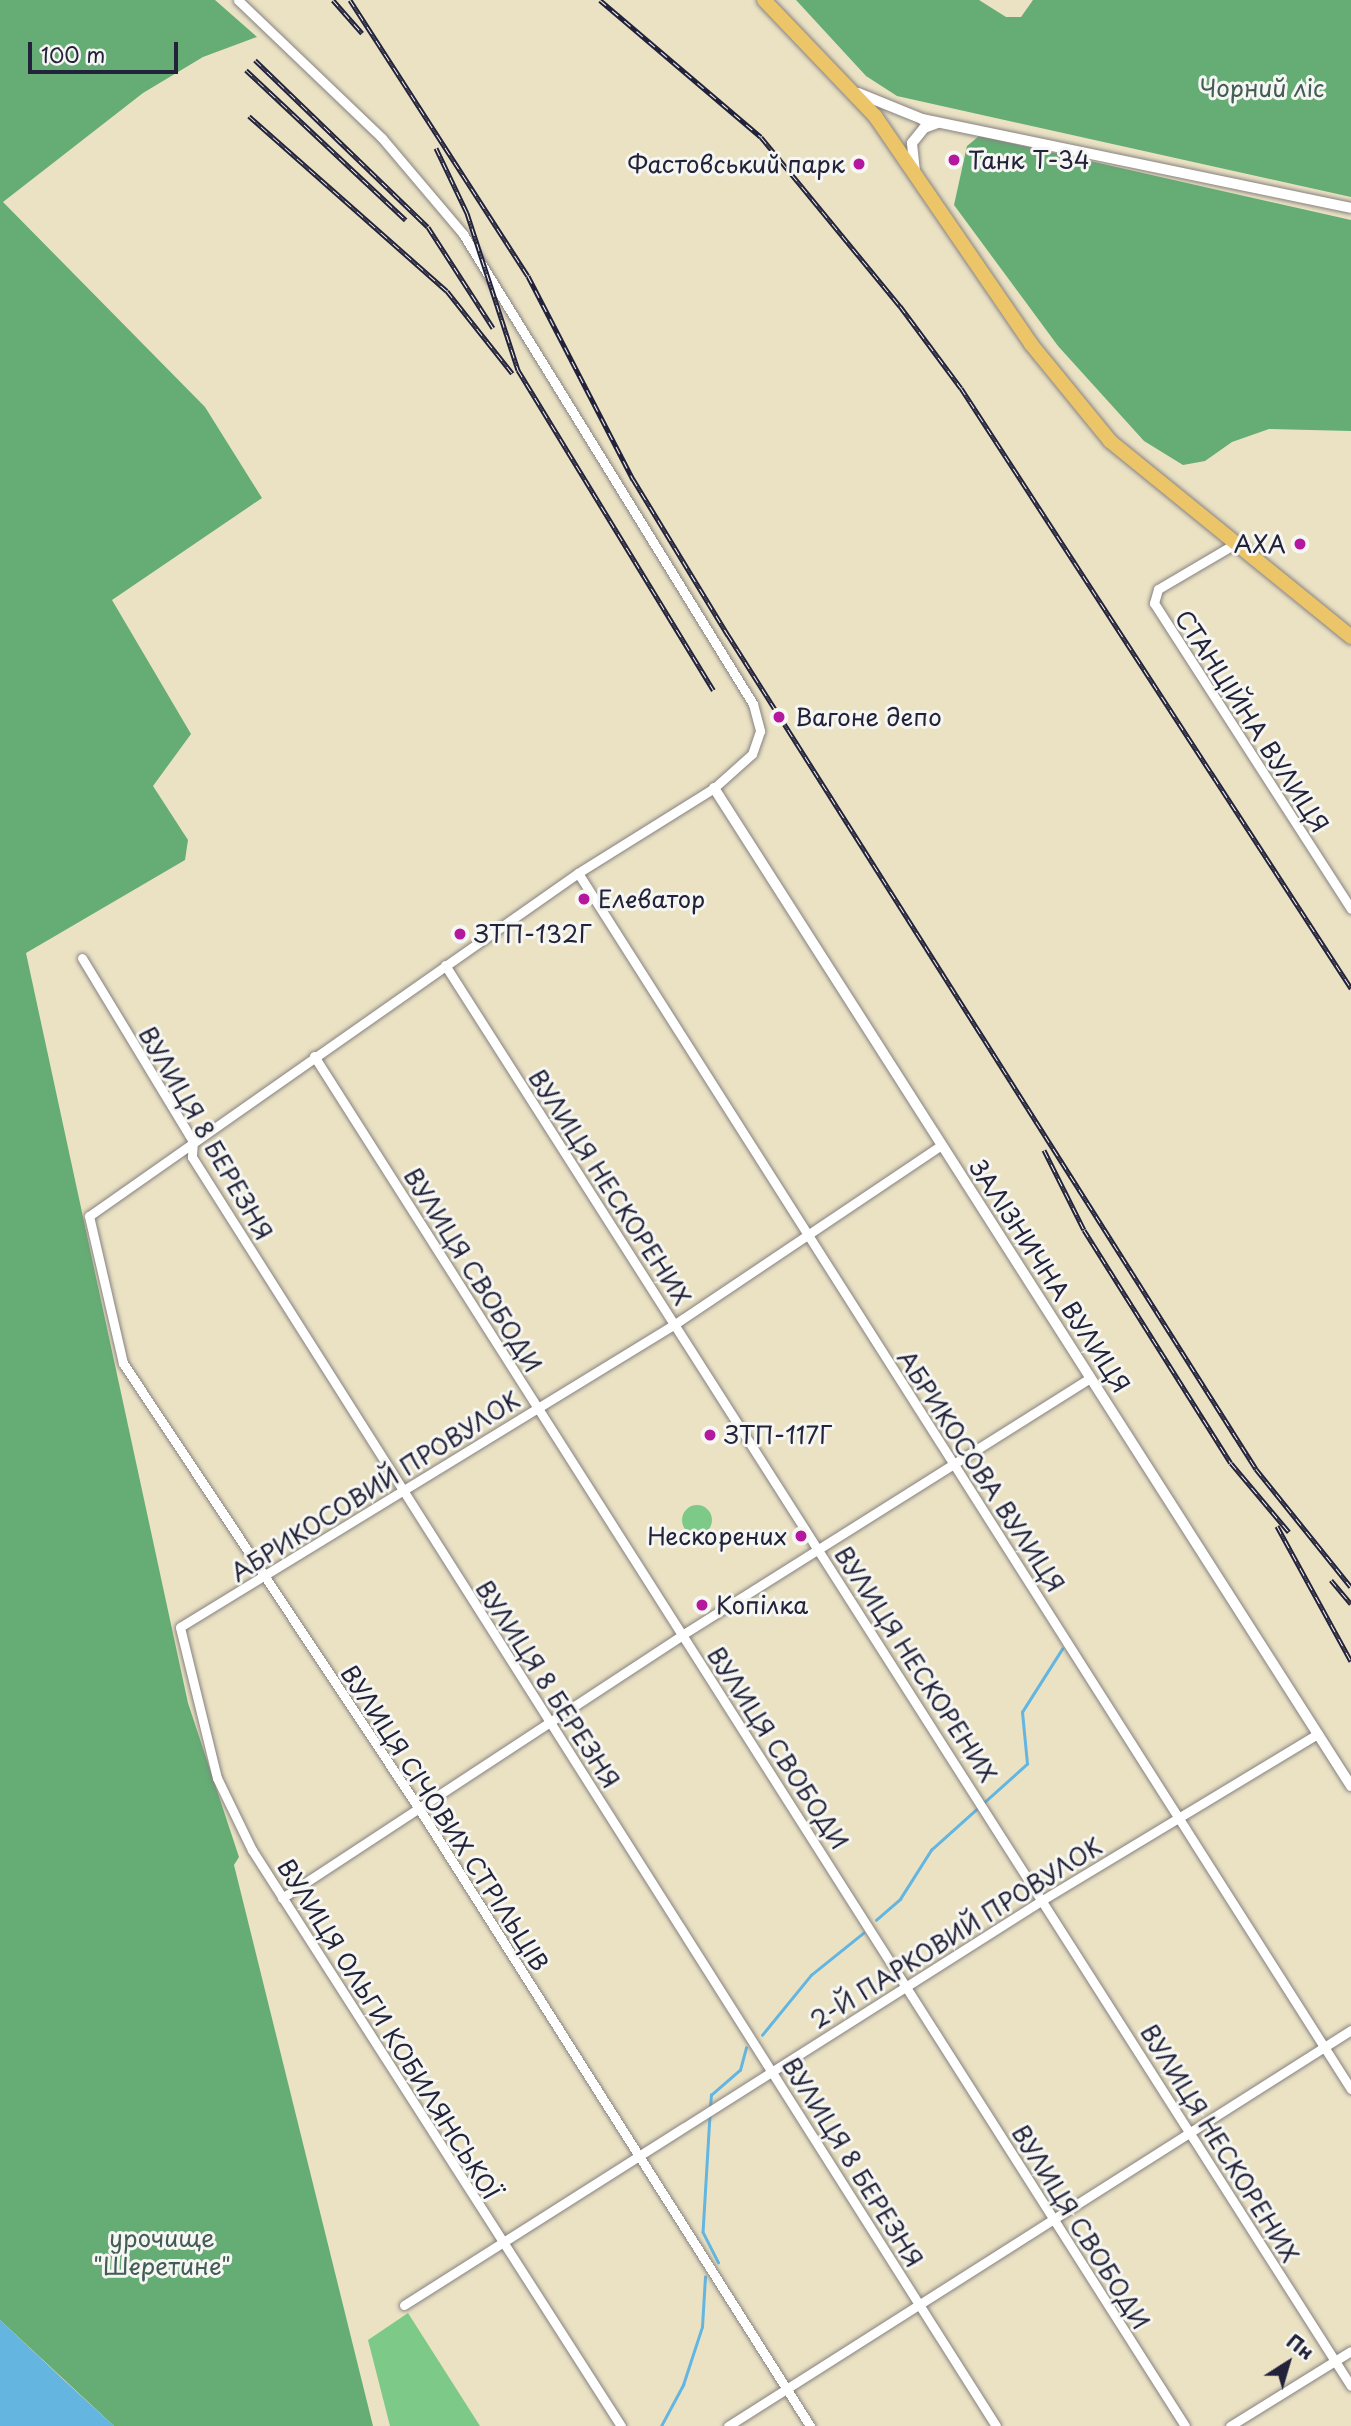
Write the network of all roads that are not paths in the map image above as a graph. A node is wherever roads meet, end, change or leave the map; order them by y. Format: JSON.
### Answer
{"nodes":[{"id":1,"x":237,"y":0,"type":"edge"},
{"id":2,"x":764,"y":0,"type":"edge"},
{"id":3,"x":857,"y":93,"type":"junction"},
{"id":4,"x":945,"y":123,"type":"junction"},
{"id":5,"x":916,"y":174,"type":"junction"},
{"id":6,"x":1351,"y":208,"type":"edge"},
{"id":7,"x":1233,"y":545,"type":"junction"},
{"id":8,"x":1351,"y":637,"type":"edge"},
{"id":9,"x":715,"y":788,"type":"junction"},
{"id":10,"x":578,"y":873,"type":"junction"},
{"id":11,"x":1351,"y":909,"type":"edge"},
{"id":12,"x":82,"y":958,"type":"dead end"},
{"id":13,"x":445,"y":965,"type":"junction"},
{"id":14,"x":314,"y":1056,"type":"junction"},
{"id":15,"x":193,"y":1141,"type":"junction"},
{"id":16,"x":941,"y":1144,"type":"junction"},
{"id":17,"x":808,"y":1239,"type":"junction"},
{"id":18,"x":675,"y":1324,"type":"junction"},
{"id":19,"x":1090,"y":1378,"type":"junction"},
{"id":20,"x":537,"y":1408,"type":"junction"},
{"id":21,"x":955,"y":1464,"type":"junction"},
{"id":22,"x":401,"y":1492,"type":"junction"},
{"id":23,"x":821,"y":1552,"type":"junction"},
{"id":24,"x":264,"y":1576,"type":"junction"},
{"id":25,"x":180,"y":1627,"type":"joint"},
{"id":26,"x":682,"y":1634,"type":"junction"},
{"id":27,"x":550,"y":1721,"type":"junction"},
{"id":28,"x":1318,"y":1734,"type":"junction"},
{"id":29,"x":1351,"y":1786,"type":"edge"},
{"id":30,"x":418,"y":1808,"type":"junction"},
{"id":31,"x":1179,"y":1818,"type":"junction"},
{"id":32,"x":282,"y":1898,"type":"junction"},
{"id":33,"x":1044,"y":1899,"type":"junction"},
{"id":34,"x":906,"y":1986,"type":"junction"},
{"id":35,"x":1351,"y":2030,"type":"edge"},
{"id":36,"x":1324,"y":2046,"type":"junction"},
{"id":37,"x":773,"y":2070,"type":"junction"},
{"id":38,"x":1351,"y":2090,"type":"edge"},
{"id":39,"x":1188,"y":2130,"type":"junction"},
{"id":40,"x":638,"y":2155,"type":"junction"},
{"id":41,"x":1051,"y":2218,"type":"junction"},
{"id":42,"x":501,"y":2241,"type":"junction"},
{"id":43,"x":404,"y":2305,"type":"dead end"},
{"id":44,"x":920,"y":2305,"type":"junction"},
{"id":45,"x":1351,"y":2351,"type":"edge"},
{"id":46,"x":1335,"y":2361,"type":"junction"},
{"id":47,"x":1351,"y":2386,"type":"edge"},
{"id":48,"x":788,"y":2390,"type":"junction"},
{"id":49,"x":621,"y":2426,"type":"edge"},
{"id":50,"x":728,"y":2426,"type":"edge"},
{"id":51,"x":810,"y":2426,"type":"edge"},
{"id":52,"x":996,"y":2426,"type":"edge"},
{"id":53,"x":1185,"y":2426,"type":"edge"},
{"id":54,"x":1230,"y":2426,"type":"edge"}],
"edges":[{"from":1,"to":9,"type":"street"},
{"from":2,"to":3,"type":"main road"},
{"from":3,"to":4,"type":"street"},
{"from":3,"to":5,"type":"main road"},
{"from":4,"to":5,"type":"street"},
{"from":4,"to":6,"type":"street"},
{"from":5,"to":7,"type":"main road"},
{"from":7,"to":8,"type":"main road"},
{"from":7,"to":11,"type":"street","name":"СТАНЦІЙНА ВУЛИЦЯ"},
{"from":9,"to":10,"type":"street"},
{"from":9,"to":16,"type":"street","name":"ЗАЛІЗНИЧНА ВУЛИЦЯ"},
{"from":10,"to":13,"type":"street"},
{"from":10,"to":17,"type":"street","name":"АБРИКОСОВА ВУЛИЦЯ"},
{"from":12,"to":15,"type":"street","name":"ВУЛИЦЯ 8 БЕРЕЗНЯ"},
{"from":13,"to":14,"type":"street"},
{"from":13,"to":18,"type":"street","name":"ВУЛИЦЯ НЕСКОРЕНИХ"},
{"from":14,"to":15,"type":"street"},
{"from":14,"to":20,"type":"street","name":"ВУЛИЦЯ СВОБОДИ"},
{"from":15,"to":22,"type":"street","name":"ВУЛИЦЯ 8 БЕРЕЗНЯ"},
{"from":15,"to":24,"type":"street","name":"ВУЛИЦЯ СІЧОВИХ СТРІЛЬЦІВ"},
{"from":16,"to":17,"type":"street","name":"АБРИКОСОВИЙ ПРОВУЛОК"},
{"from":16,"to":19,"type":"street","name":"ЗАЛІЗНИЧНА ВУЛИЦЯ"},
{"from":17,"to":18,"type":"street","name":"АБРИКОСОВИЙ ПРОВУЛОК"},
{"from":17,"to":21,"type":"street","name":"АБРИКОСОВА ВУЛИЦЯ"},
{"from":18,"to":20,"type":"street","name":"АБРИКОСОВИЙ ПРОВУЛОК"},
{"from":18,"to":23,"type":"street","name":"ВУЛИЦЯ НЕСКОРЕНИХ"},
{"from":19,"to":21,"type":"street"},
{"from":19,"to":28,"type":"street","name":"ЗАЛІЗНИЧНА ВУЛИЦЯ"},
{"from":20,"to":22,"type":"street","name":"АБРИКОСОВИЙ ПРОВУЛОК"},
{"from":20,"to":26,"type":"street","name":"ВУЛИЦЯ СВОБОДИ"},
{"from":21,"to":23,"type":"street"},
{"from":21,"to":31,"type":"street","name":"АБРИКОСОВА ВУЛИЦЯ"},
{"from":22,"to":24,"type":"street","name":"АБРИКОСОВИЙ ПРОВУЛОК"},
{"from":22,"to":27,"type":"street","name":"ВУЛИЦЯ 8 БЕРЕЗНЯ"},
{"from":23,"to":26,"type":"street"},
{"from":23,"to":33,"type":"street","name":"ВУЛИЦЯ НЕСКОРЕНИХ"},
{"from":24,"to":25,"type":"street","name":"АБРИКОСОВИЙ ПРОВУЛОК"},
{"from":24,"to":30,"type":"street","name":"ВУЛИЦЯ СІЧОВИХ СТРІЛЬЦІВ"},
{"from":25,"to":32,"type":"street","name":"ВУЛИЦЯ ОЛЬГИ КОБИЛЯНСЬКОЇ"},
{"from":26,"to":27,"type":"street"},
{"from":26,"to":34,"type":"street","name":"ВУЛИЦЯ СВОБОДИ"},
{"from":27,"to":30,"type":"street"},
{"from":27,"to":37,"type":"street","name":"ВУЛИЦЯ 8 БЕРЕЗНЯ"},
{"from":28,"to":29,"type":"street","name":"ЗАЛІЗНИЧНА ВУЛИЦЯ"},
{"from":28,"to":31,"type":"street","name":"2-Й ПАРКОВИЙ ПРОВУЛОК"},
{"from":30,"to":32,"type":"street"},
{"from":30,"to":40,"type":"street","name":"ВУЛИЦЯ СІЧОВИХ СТРІЛЬЦІВ"},
{"from":31,"to":33,"type":"street","name":"2-Й ПАРКОВИЙ ПРОВУЛОК"},
{"from":31,"to":36,"type":"street","name":"АБРИКОСОВА ВУЛИЦЯ"},
{"from":32,"to":42,"type":"street","name":"ВУЛИЦЯ ОЛЬГИ КОБИЛЯНСЬКОЇ"},
{"from":33,"to":34,"type":"street","name":"2-Й ПАРКОВИЙ ПРОВУЛОК"},
{"from":33,"to":39,"type":"street","name":"ВУЛИЦЯ НЕСКОРЕНИХ"},
{"from":34,"to":37,"type":"street","name":"2-Й ПАРКОВИЙ ПРОВУЛОК"},
{"from":34,"to":41,"type":"street","name":"ВУЛИЦЯ СВОБОДИ"},
{"from":35,"to":36,"type":"street"},
{"from":36,"to":38,"type":"street","name":"АБРИКОСОВА ВУЛИЦЯ"},
{"from":36,"to":39,"type":"street"},
{"from":37,"to":40,"type":"street","name":"2-Й ПАРКОВИЙ ПРОВУЛОК"},
{"from":37,"to":44,"type":"street","name":"ВУЛИЦЯ 8 БЕРЕЗНЯ"},
{"from":39,"to":41,"type":"street"},
{"from":39,"to":46,"type":"street","name":"ВУЛИЦЯ НЕСКОРЕНИХ"},
{"from":40,"to":42,"type":"street","name":"2-Й ПАРКОВИЙ ПРОВУЛОК"},
{"from":40,"to":48,"type":"street","name":"ВУЛИЦЯ СІЧОВИХ СТРІЛЬЦІВ"},
{"from":41,"to":44,"type":"street"},
{"from":41,"to":53,"type":"street","name":"ВУЛИЦЯ СВОБОДИ"},
{"from":42,"to":43,"type":"street","name":"2-Й ПАРКОВИЙ ПРОВУЛОК"},
{"from":42,"to":49,"type":"street","name":"ВУЛИЦЯ ОЛЬГИ КОБИЛЯНСЬКОЇ"},
{"from":44,"to":48,"type":"street"},
{"from":44,"to":52,"type":"street","name":"ВУЛИЦЯ 8 БЕРЕЗНЯ"},
{"from":45,"to":46,"type":"street"},
{"from":46,"to":47,"type":"street","name":"ВУЛИЦЯ НЕСКОРЕНИХ"},
{"from":46,"to":54,"type":"street"},
{"from":48,"to":50,"type":"street"},
{"from":48,"to":51,"type":"street","name":"ВУЛИЦЯ СІЧОВИХ СТРІЛЬЦІВ"}]}
